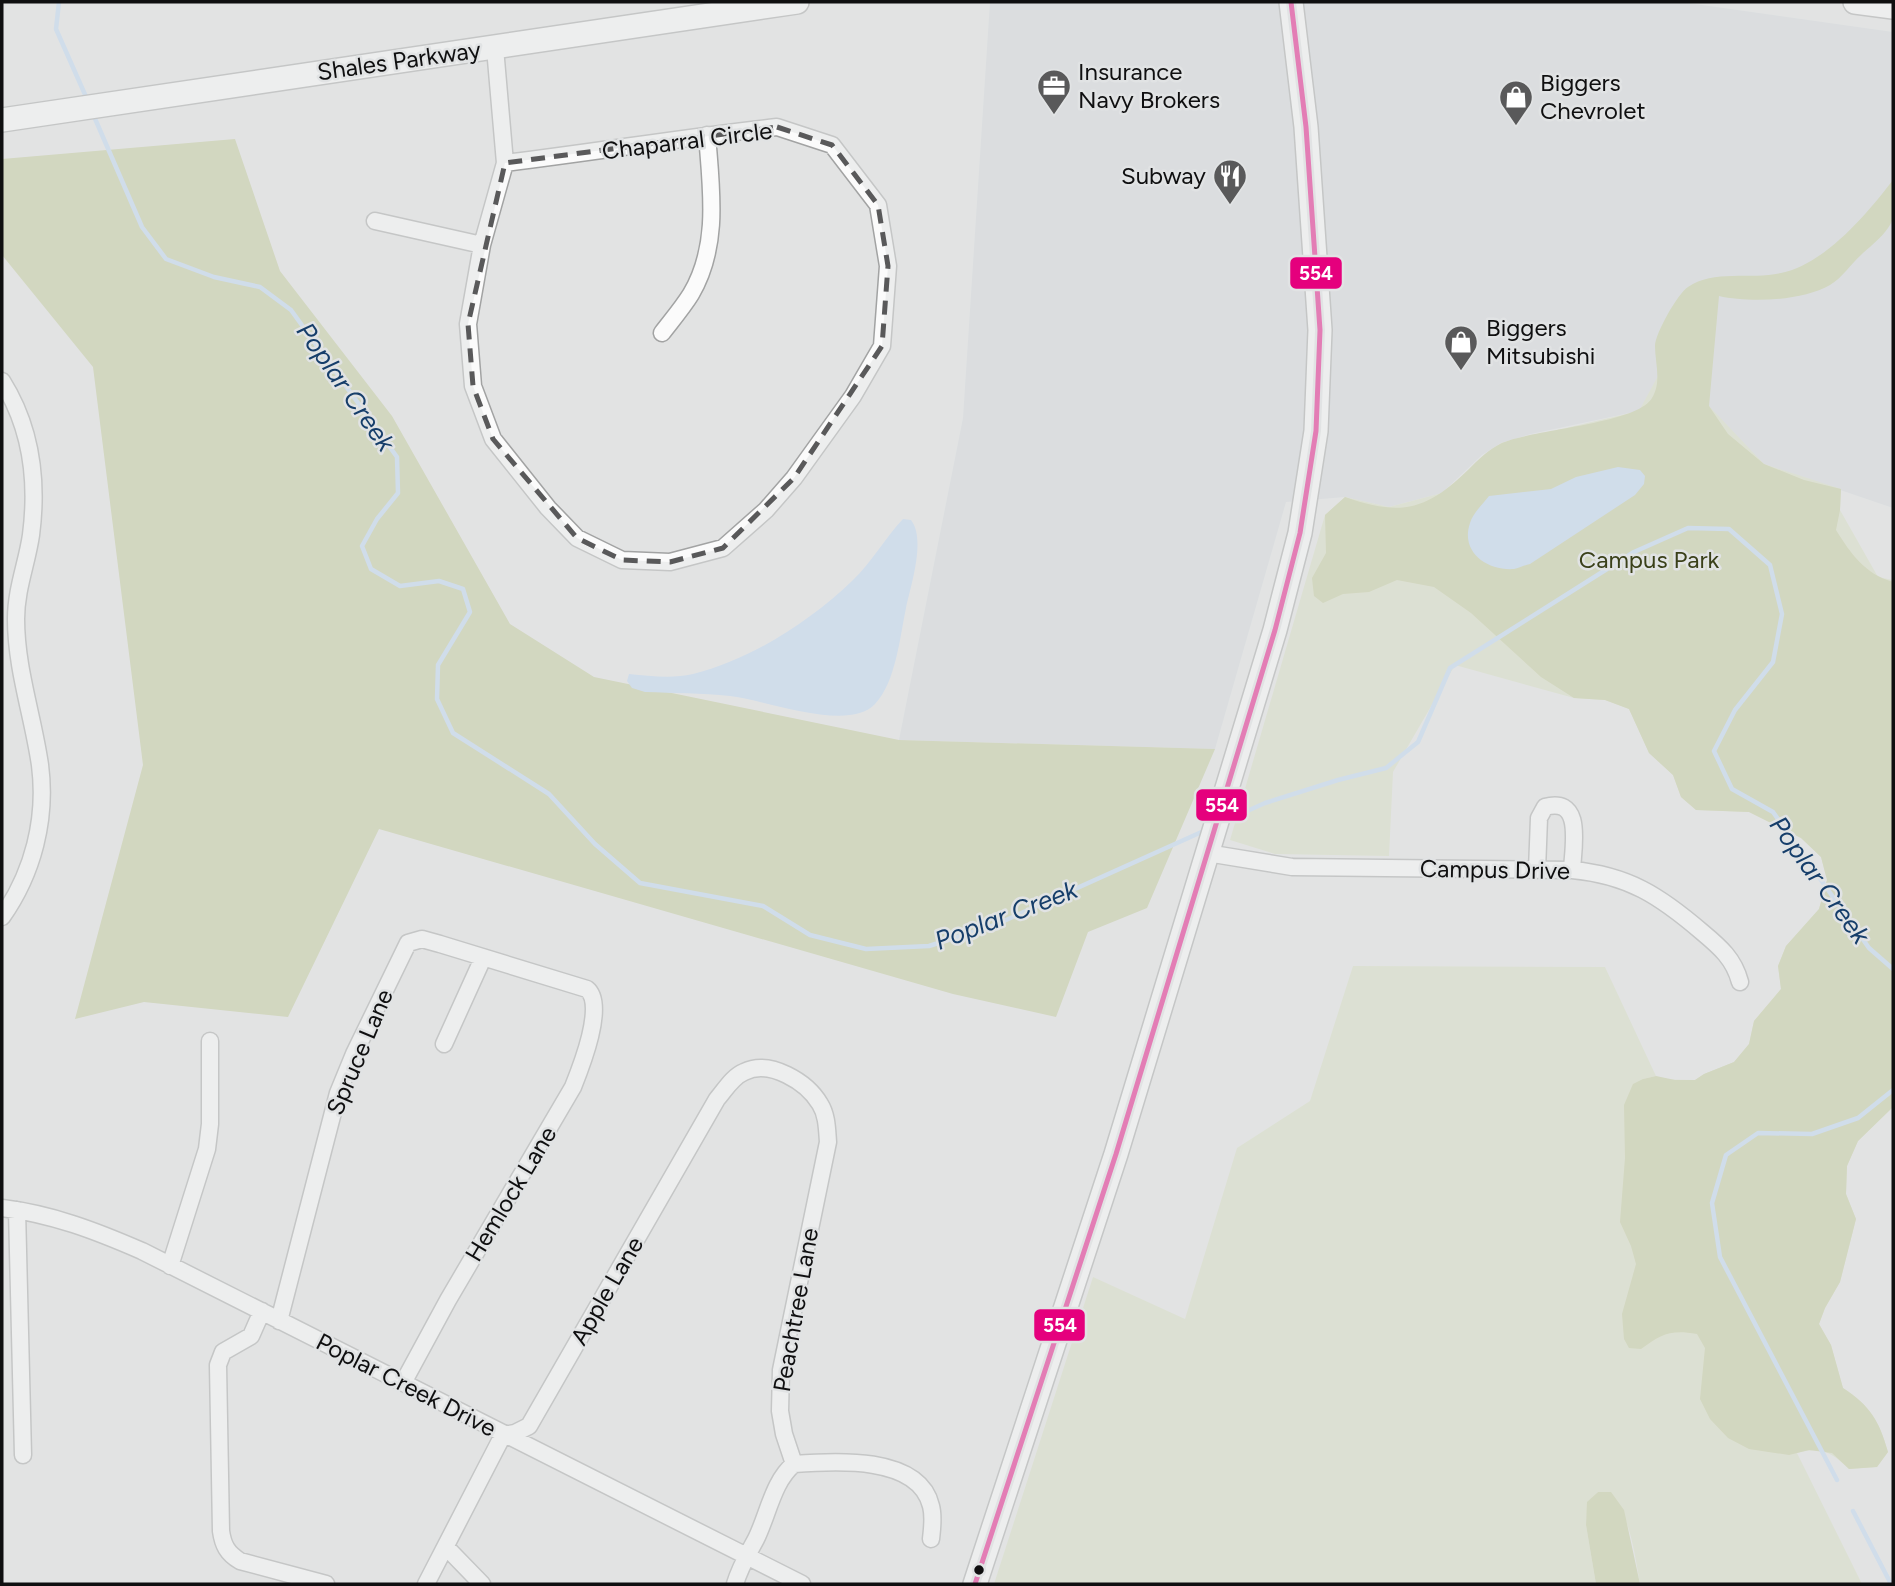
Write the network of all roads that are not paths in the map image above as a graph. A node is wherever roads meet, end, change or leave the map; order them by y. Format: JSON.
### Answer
{"nodes":[{"id":1,"x":797,"y":2,"type":"edge"},
{"id":2,"x":1291,"y":2,"type":"edge"},
{"id":3,"x":1855,"y":2,"type":"edge"},
{"id":4,"x":1893,"y":7,"type":"edge"},
{"id":5,"x":495,"y":48,"type":"junction"},
{"id":6,"x":2,"y":120,"type":"edge"},
{"id":7,"x":707,"y":135,"type":"junction"},
{"id":8,"x":505,"y":163,"type":"junction"},
{"id":9,"x":375,"y":221,"type":"dead end"},
{"id":10,"x":482,"y":245,"type":"junction"},
{"id":11,"x":662,"y":333,"type":"dead end"},
{"id":12,"x":2,"y":381,"type":"edge"},
{"id":13,"x":10,"y":588,"type":"edge"},
{"id":14,"x":1207,"y":853,"type":"junction"},
{"id":15,"x":1537,"y":870,"type":"junction"},
{"id":16,"x":1572,"y":870,"type":"junction"},
{"id":17,"x":2,"y":916,"type":"edge"},
{"id":18,"x":483,"y":958,"type":"junction"},
{"id":19,"x":1740,"y":982,"type":"dead end"},
{"id":20,"x":594,"y":997,"type":"joint"},
{"id":21,"x":210,"y":1041,"type":"dead end"},
{"id":22,"x":444,"y":1044,"type":"dead end"},
{"id":23,"x":822,"y":1106,"type":"joint"},
{"id":24,"x":10,"y":1209,"type":"edge"},
{"id":25,"x":170,"y":1266,"type":"junction"},
{"id":26,"x":262,"y":1311,"type":"junction"},
{"id":27,"x":279,"y":1321,"type":"junction"},
{"id":28,"x":403,"y":1383,"type":"junction"},
{"id":29,"x":503,"y":1434,"type":"junction"},
{"id":30,"x":23,"y":1455,"type":"dead end"},
{"id":31,"x":794,"y":1464,"type":"junction"},
{"id":32,"x":931,"y":1539,"type":"dead end"},
{"id":33,"x":446,"y":1547,"type":"junction"},
{"id":34,"x":745,"y":1555,"type":"junction"},
{"id":35,"x":326,"y":1584,"type":"edge"},
{"id":36,"x":426,"y":1584,"type":"edge"},
{"id":37,"x":482,"y":1584,"type":"edge"},
{"id":38,"x":734,"y":1584,"type":"edge"},
{"id":39,"x":802,"y":1584,"type":"edge"},
{"id":40,"x":975,"y":1584,"type":"edge"}],
"edges":[{"from":1,"to":5,"type":"main road","name":"Shales Parkway"},
{"from":2,"to":14,"type":"main road"},
{"from":3,"to":4,"type":"main road"},
{"from":5,"to":6,"type":"main road","name":"Shales Parkway"},
{"from":5,"to":8,"type":"street","name":"Chaparral Circle"},
{"from":7,"to":8,"type":"street","name":"Chaparral Circle"},
{"from":7,"to":10,"type":"street","name":"Chaparral Circle"},
{"from":7,"to":11,"type":"street"},
{"from":8,"to":10,"type":"street","name":"Chaparral Circle"},
{"from":9,"to":10,"type":"street"},
{"from":12,"to":13,"type":"street"},
{"from":13,"to":17,"type":"street"},
{"from":14,"to":15,"type":"street","name":"Campus Drive"},
{"from":14,"to":40,"type":"main road"},
{"from":15,"to":16,"type":"street","name":"Campus Drive"},
{"from":15,"to":16,"type":"street"},
{"from":16,"to":19,"type":"street","name":"Campus Drive"},
{"from":18,"to":20,"type":"street","name":"Spruce Lane"},
{"from":18,"to":22,"type":"street"},
{"from":18,"to":27,"type":"street","name":"Spruce Lane"},
{"from":20,"to":28,"type":"street","name":"Hemlock Lane"},
{"from":21,"to":25,"type":"street"},
{"from":23,"to":29,"type":"street","name":"Apple Lane"},
{"from":23,"to":31,"type":"street","name":"Peachtree Lane"},
{"from":24,"to":25,"type":"street","name":"Poplar Creek Drive"},
{"from":24,"to":30,"type":"street"},
{"from":25,"to":26,"type":"street","name":"Poplar Creek Drive"},
{"from":26,"to":27,"type":"street","name":"Poplar Creek Drive"},
{"from":26,"to":35,"type":"street"},
{"from":27,"to":28,"type":"street","name":"Poplar Creek Drive"},
{"from":28,"to":29,"type":"street","name":"Poplar Creek Drive"},
{"from":29,"to":33,"type":"street"},
{"from":29,"to":34,"type":"street","name":"Poplar Creek Drive"},
{"from":31,"to":32,"type":"street"},
{"from":31,"to":34,"type":"street"},
{"from":33,"to":36,"type":"street"},
{"from":33,"to":37,"type":"street"},
{"from":34,"to":38,"type":"street"},
{"from":34,"to":39,"type":"street","name":"Poplar Creek Drive"}]}
